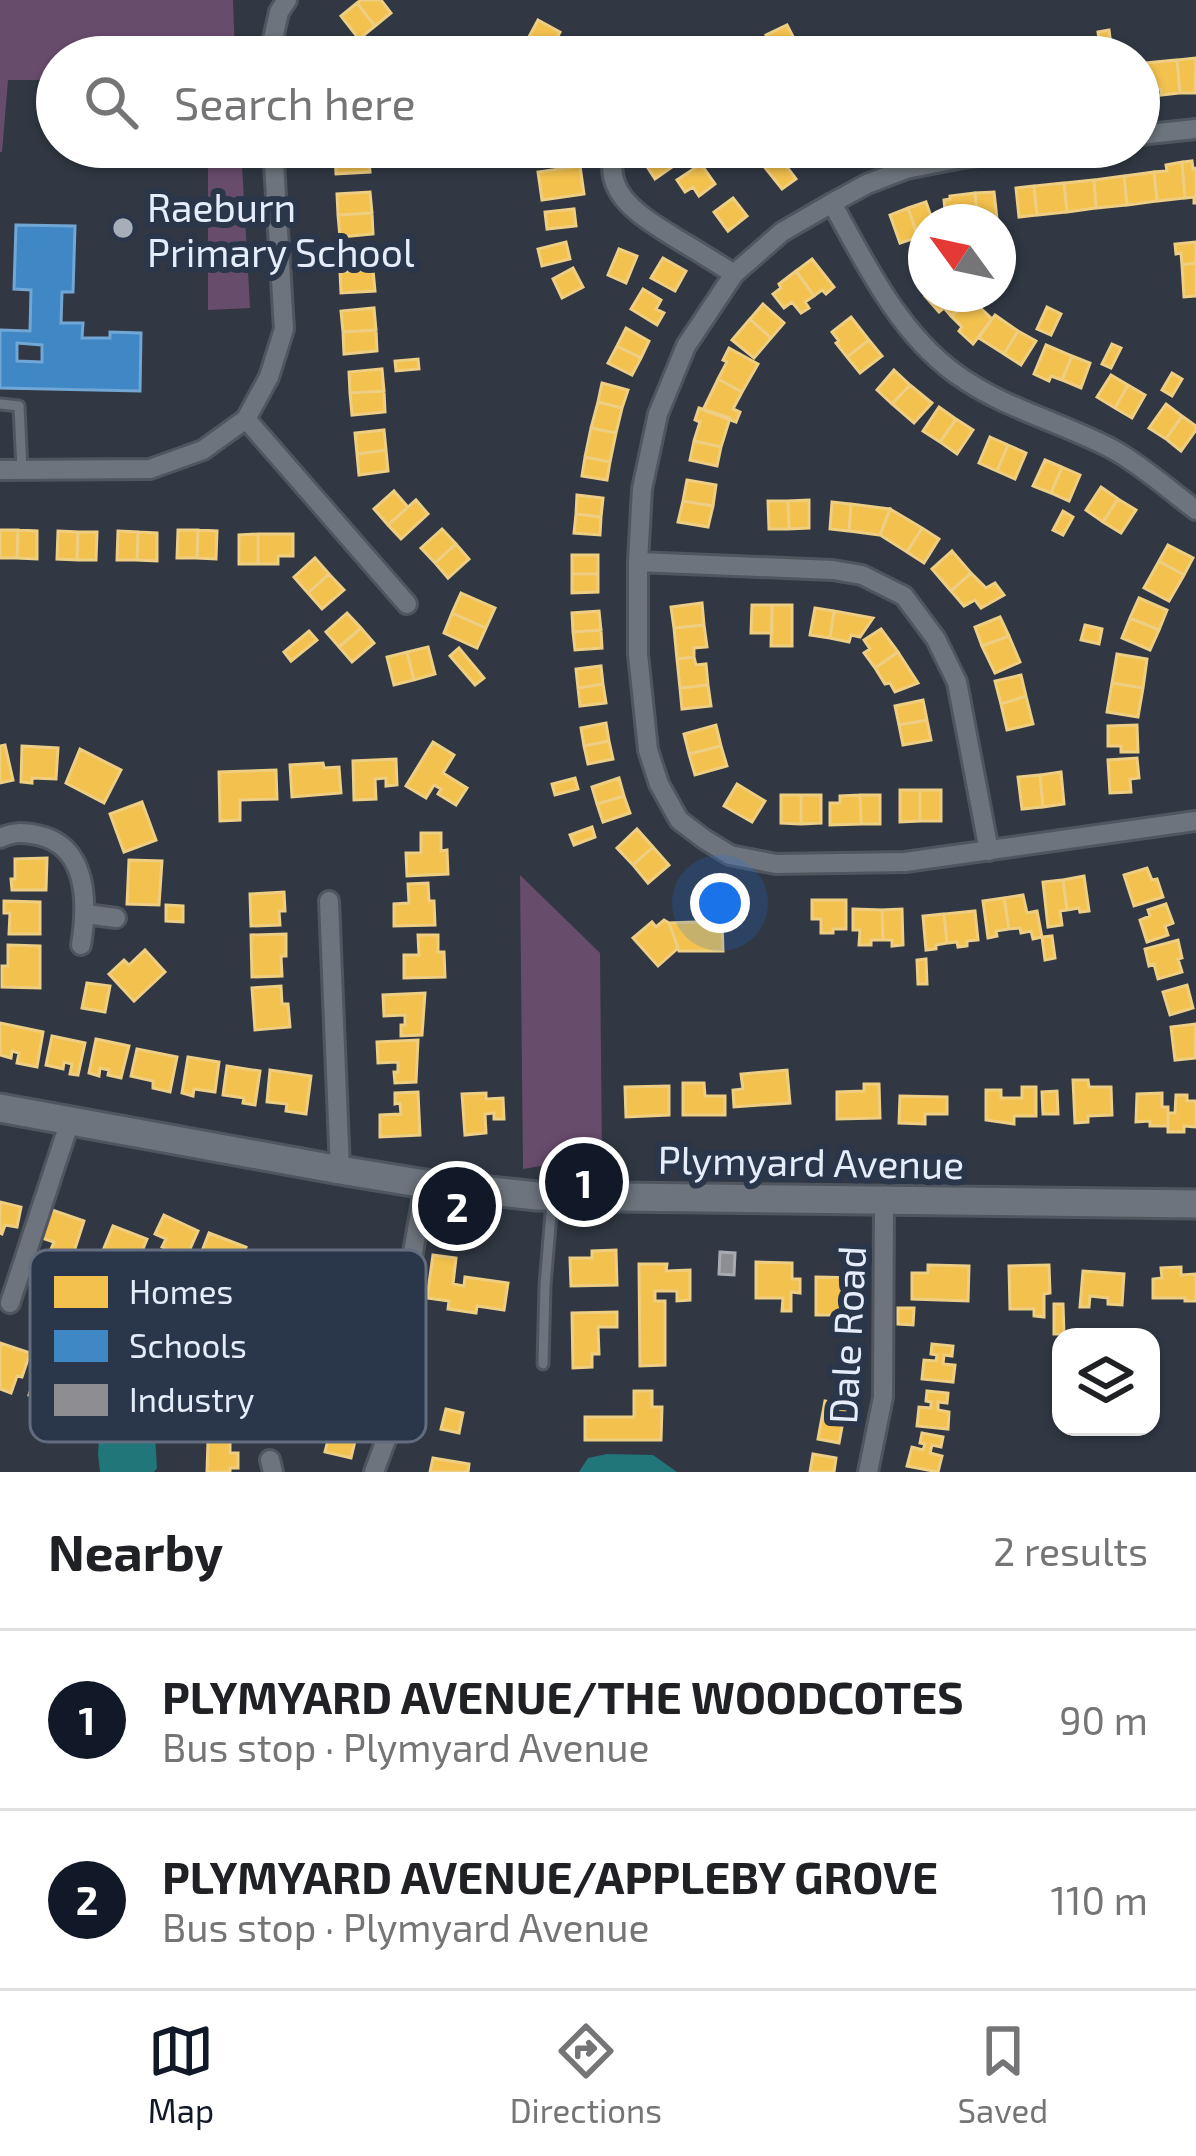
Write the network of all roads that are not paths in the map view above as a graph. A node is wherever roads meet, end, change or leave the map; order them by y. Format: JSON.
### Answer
{"nodes":[{"id":1,"x":286,"y":0,"type":"edge"},
{"id":2,"x":274,"y":36,"type":"edge"},
{"id":3,"x":1196,"y":129,"type":"edge"},
{"id":4,"x":1160,"y":133,"type":"edge"},
{"id":5,"x":274,"y":168,"type":"edge"},
{"id":6,"x":611,"y":168,"type":"edge"},
{"id":7,"x":911,"y":168,"type":"edge"},
{"id":8,"x":832,"y":203,"type":"junction"},
{"id":9,"x":734,"y":274,"type":"junction"},
{"id":10,"x":0,"y":404,"type":"edge"},
{"id":11,"x":246,"y":419,"type":"junction"},
{"id":12,"x":0,"y":470,"type":"edge"},
{"id":13,"x":22,"y":470,"type":"junction"},
{"id":14,"x":1196,"y":510,"type":"edge"},
{"id":15,"x":638,"y":562,"type":"junction"},
{"id":16,"x":406,"y":604,"type":"dead end"},
{"id":17,"x":1196,"y":821,"type":"edge"},
{"id":18,"x":0,"y":838,"type":"edge"},
{"id":19,"x":989,"y":850,"type":"junction"},
{"id":20,"x":329,"y":901,"type":"dead end"},
{"id":21,"x":86,"y":914,"type":"junction"},
{"id":22,"x":116,"y":918,"type":"dead end"},
{"id":23,"x":81,"y":945,"type":"dead end"},
{"id":24,"x":0,"y":1108,"type":"edge"},
{"id":25,"x":70,"y":1121,"type":"junction"},
{"id":26,"x":340,"y":1171,"type":"junction"},
{"id":27,"x":425,"y":1184,"type":"junction"},
{"id":28,"x":553,"y":1196,"type":"junction"},
{"id":29,"x":884,"y":1202,"type":"junction"},
{"id":30,"x":1196,"y":1204,"type":"edge"},
{"id":31,"x":413,"y":1250,"type":"edge"},
{"id":32,"x":10,"y":1303,"type":"dead end"},
{"id":33,"x":543,"y":1364,"type":"dead end"},
{"id":34,"x":385,"y":1442,"type":"edge"},
{"id":35,"x":374,"y":1472,"type":"edge"},
{"id":36,"x":868,"y":1472,"type":"edge"}],
"edges":[{"from":1,"to":2,"type":"street"},
{"from":3,"to":4,"type":"street"},
{"from":5,"to":11,"type":"street"},
{"from":6,"to":9,"type":"street"},
{"from":7,"to":8,"type":"street"},
{"from":8,"to":9,"type":"street"},
{"from":8,"to":14,"type":"street"},
{"from":9,"to":15,"type":"street"},
{"from":10,"to":13,"type":"lane"},
{"from":11,"to":13,"type":"street"},
{"from":11,"to":16,"type":"street"},
{"from":12,"to":13,"type":"street"},
{"from":15,"to":19,"type":"street"},
{"from":15,"to":19,"type":"street"},
{"from":17,"to":19,"type":"street"},
{"from":18,"to":21,"type":"street"},
{"from":20,"to":26,"type":"street"},
{"from":21,"to":22,"type":"street"},
{"from":21,"to":23,"type":"street"},
{"from":24,"to":25,"type":"street","name":"Plymyard Avenue"},
{"from":25,"to":26,"type":"street","name":"Plymyard Avenue"},
{"from":25,"to":32,"type":"street"},
{"from":26,"to":27,"type":"street","name":"Plymyard Avenue"},
{"from":27,"to":28,"type":"street","name":"Plymyard Avenue"},
{"from":27,"to":31,"type":"street"},
{"from":28,"to":29,"type":"street","name":"Plymyard Avenue"},
{"from":28,"to":33,"type":"lane"},
{"from":29,"to":30,"type":"street","name":"Plymyard Avenue"},
{"from":29,"to":36,"type":"street","name":"Dale Road"},
{"from":34,"to":35,"type":"street"}]}
